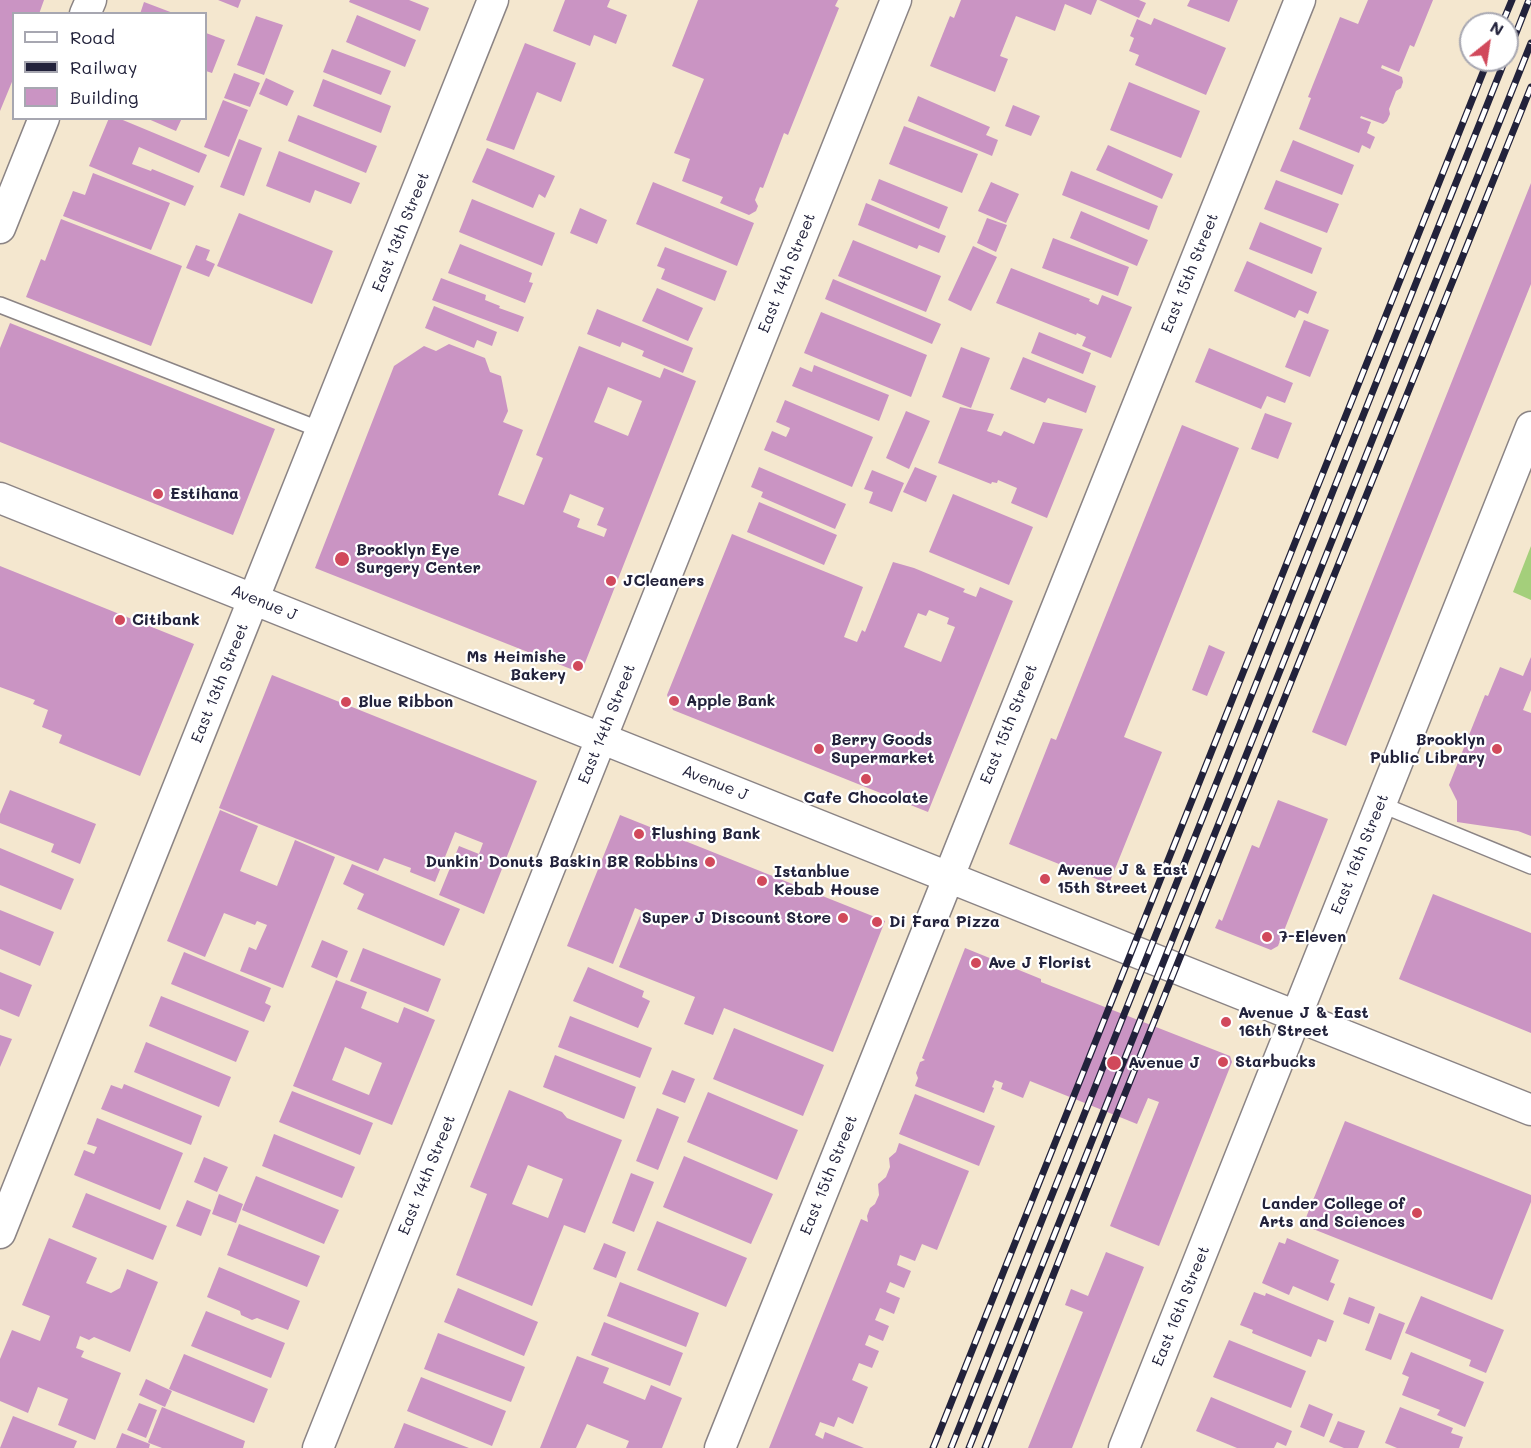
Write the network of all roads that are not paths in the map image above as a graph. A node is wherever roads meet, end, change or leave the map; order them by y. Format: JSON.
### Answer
{"nodes":[{"id":1,"x":493,"y":0,"type":"edge"},
{"id":2,"x":896,"y":0,"type":"edge"},
{"id":3,"x":1300,"y":0,"type":"edge"},
{"id":4,"x":43,"y":120,"type":"edge"},
{"id":5,"x":0,"y":228,"type":"edge"},
{"id":6,"x":0,"y":305,"type":"edge"},
{"id":7,"x":1531,"y":428,"type":"edge"},
{"id":8,"x":321,"y":430,"type":"junction"},
{"id":9,"x":0,"y":498,"type":"edge"},
{"id":10,"x":254,"y":599,"type":"junction"},
{"id":11,"x":602,"y":738,"type":"junction"},
{"id":12,"x":1380,"y":804,"type":"junction"},
{"id":13,"x":1531,"y":866,"type":"edge"},
{"id":14,"x":948,"y":876,"type":"junction"},
{"id":15,"x":1296,"y":1016,"type":"junction"},
{"id":16,"x":1531,"y":1110,"type":"edge"},
{"id":17,"x":0,"y":1233,"type":"edge"},
{"id":18,"x":318,"y":1448,"type":"edge"},
{"id":19,"x":720,"y":1448,"type":"edge"},
{"id":20,"x":1124,"y":1448,"type":"edge"}],
"edges":[{"from":1,"to":8,"type":"street","name":"East 13th Street"},
{"from":2,"to":11,"type":"street","name":"East 14th Street"},
{"from":3,"to":14,"type":"street","name":"East 15th Street"},
{"from":4,"to":5,"type":"street"},
{"from":6,"to":8,"type":"lane"},
{"from":7,"to":12,"type":"street","name":"East 16th Street"},
{"from":8,"to":10,"type":"street","name":"East 13th Street"},
{"from":9,"to":10,"type":"street","name":"Avenue J"},
{"from":10,"to":11,"type":"street","name":"Avenue J"},
{"from":10,"to":17,"type":"street","name":"East 13th Street"},
{"from":11,"to":14,"type":"street","name":"Avenue J"},
{"from":11,"to":18,"type":"street","name":"East 14th Street"},
{"from":12,"to":13,"type":"lane"},
{"from":12,"to":15,"type":"street","name":"East 16th Street"},
{"from":14,"to":15,"type":"street","name":"Avenue J"},
{"from":14,"to":19,"type":"street","name":"East 15th Street"},
{"from":15,"to":16,"type":"street","name":"Avenue J"},
{"from":15,"to":20,"type":"street","name":"East 16th Street"}]}
